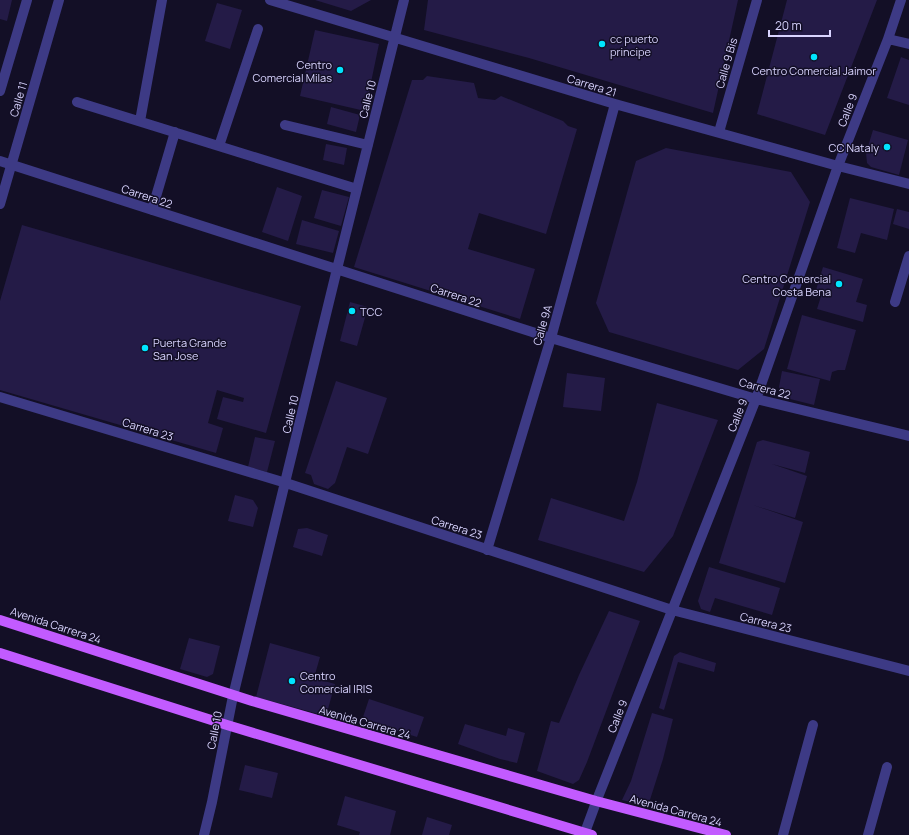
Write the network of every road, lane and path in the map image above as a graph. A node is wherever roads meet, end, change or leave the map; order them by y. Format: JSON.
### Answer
{"nodes":[{"id":1,"x":27,"y":0,"type":"edge"},
{"id":2,"x":59,"y":0,"type":"edge"},
{"id":3,"x":162,"y":0,"type":"edge"},
{"id":4,"x":270,"y":0,"type":"edge"},
{"id":5,"x":404,"y":0,"type":"edge"},
{"id":6,"x":757,"y":0,"type":"edge"},
{"id":7,"x":901,"y":0,"type":"edge"},
{"id":8,"x":258,"y":29,"type":"dead end"},
{"id":9,"x":395,"y":37,"type":"junction"},
{"id":10,"x":888,"y":39,"type":"junction"},
{"id":11,"x":909,"y":44,"type":"edge"},
{"id":12,"x":0,"y":91,"type":"edge"},
{"id":13,"x":77,"y":102,"type":"dead end"},
{"id":14,"x":615,"y":104,"type":"junction"},
{"id":15,"x":140,"y":121,"type":"junction"},
{"id":16,"x":285,"y":125,"type":"dead end"},
{"id":17,"x":175,"y":132,"type":"junction"},
{"id":18,"x":719,"y":132,"type":"junction"},
{"id":19,"x":368,"y":145,"type":"junction"},
{"id":20,"x":219,"y":146,"type":"junction"},
{"id":21,"x":0,"y":161,"type":"edge"},
{"id":22,"x":11,"y":164,"type":"junction"},
{"id":23,"x":838,"y":166,"type":"junction"},
{"id":24,"x":909,"y":184,"type":"edge"},
{"id":25,"x":357,"y":189,"type":"junction"},
{"id":26,"x":0,"y":204,"type":"edge"},
{"id":27,"x":152,"y":210,"type":"junction"},
{"id":28,"x":909,"y":256,"type":"edge"},
{"id":29,"x":337,"y":269,"type":"junction"},
{"id":30,"x":895,"y":302,"type":"dead end"},
{"id":31,"x":551,"y":338,"type":"junction"},
{"id":32,"x":0,"y":397,"type":"edge"},
{"id":33,"x":756,"y":399,"type":"junction"},
{"id":34,"x":909,"y":436,"type":"edge"},
{"id":35,"x":286,"y":483,"type":"junction"},
{"id":36,"x":487,"y":550,"type":"junction"},
{"id":37,"x":672,"y":610,"type":"junction"},
{"id":38,"x":0,"y":620,"type":"edge"},
{"id":39,"x":0,"y":653,"type":"edge"},
{"id":40,"x":909,"y":671,"type":"edge"},
{"id":41,"x":233,"y":696,"type":"junction"},
{"id":42,"x":227,"y":725,"type":"junction"},
{"id":43,"x":813,"y":725,"type":"dead end"},
{"id":44,"x":888,"y":767,"type":"dead end"},
{"id":45,"x":596,"y":801,"type":"junction"},
{"id":46,"x":587,"y":834,"type":"edge"},
{"id":47,"x":204,"y":835,"type":"edge"},
{"id":48,"x":726,"y":835,"type":"edge"},
{"id":49,"x":783,"y":835,"type":"edge"},
{"id":50,"x":868,"y":835,"type":"edge"}],
"edges":[{"from":1,"to":12,"type":"street","name":"Calle 11"},
{"from":2,"to":22,"type":"street","name":"Calle 11"},
{"from":3,"to":15,"type":"street"},
{"from":4,"to":9,"type":"street","name":"Carrera 21"},
{"from":5,"to":9,"type":"street","name":"Calle 10"},
{"from":6,"to":18,"type":"street","name":"Calle 9 Bis"},
{"from":7,"to":10,"type":"street","name":"Calle 9"},
{"from":8,"to":20,"type":"street"},
{"from":9,"to":14,"type":"street","name":"Carrera 21"},
{"from":9,"to":19,"type":"street","name":"Calle 10"},
{"from":10,"to":11,"type":"street"},
{"from":10,"to":23,"type":"street","name":"Calle 9"},
{"from":13,"to":15,"type":"street"},
{"from":14,"to":18,"type":"street","name":"Carrera 21"},
{"from":14,"to":31,"type":"street","name":"Calle 9A"},
{"from":15,"to":17,"type":"street"},
{"from":16,"to":19,"type":"street"},
{"from":17,"to":20,"type":"street"},
{"from":17,"to":27,"type":"street"},
{"from":18,"to":23,"type":"street","name":"Carrera 21"},
{"from":19,"to":25,"type":"street","name":"Calle 10"},
{"from":20,"to":25,"type":"street"},
{"from":21,"to":22,"type":"street","name":"Carrera 22"},
{"from":22,"to":26,"type":"street","name":"Calle 11"},
{"from":22,"to":27,"type":"street","name":"Carrera 22"},
{"from":23,"to":24,"type":"street","name":"Carrera 21"},
{"from":23,"to":33,"type":"street","name":"Calle 9"},
{"from":25,"to":29,"type":"street","name":"Calle 10"},
{"from":27,"to":29,"type":"street","name":"Carrera 22"},
{"from":28,"to":30,"type":"street"},
{"from":29,"to":31,"type":"street","name":"Carrera 22"},
{"from":29,"to":35,"type":"street","name":"Calle 10"},
{"from":31,"to":33,"type":"street","name":"Carrera 22"},
{"from":31,"to":36,"type":"street","name":"Calle 9A"},
{"from":32,"to":35,"type":"street","name":"Carrera 23"},
{"from":33,"to":34,"type":"street","name":"Carrera 22"},
{"from":33,"to":37,"type":"street","name":"Calle 9"},
{"from":35,"to":36,"type":"street","name":"Carrera 23"},
{"from":35,"to":41,"type":"street","name":"Calle 10"},
{"from":36,"to":37,"type":"street","name":"Carrera 23"},
{"from":37,"to":40,"type":"street","name":"Carrera 23"},
{"from":37,"to":45,"type":"street","name":"Calle 9"},
{"from":38,"to":41,"type":"main road","name":"Avenida Carrera 24"},
{"from":39,"to":42,"type":"main road"},
{"from":41,"to":42,"type":"street","name":"Calle 10"},
{"from":41,"to":45,"type":"main road","name":"Avenida Carrera 24"},
{"from":42,"to":46,"type":"main road"},
{"from":42,"to":47,"type":"street","name":"Calle 10"},
{"from":43,"to":49,"type":"street"},
{"from":44,"to":50,"type":"street"},
{"from":45,"to":46,"type":"street","name":"Calle 9"},
{"from":45,"to":48,"type":"main road","name":"Avenida Carrera 24"}]}
